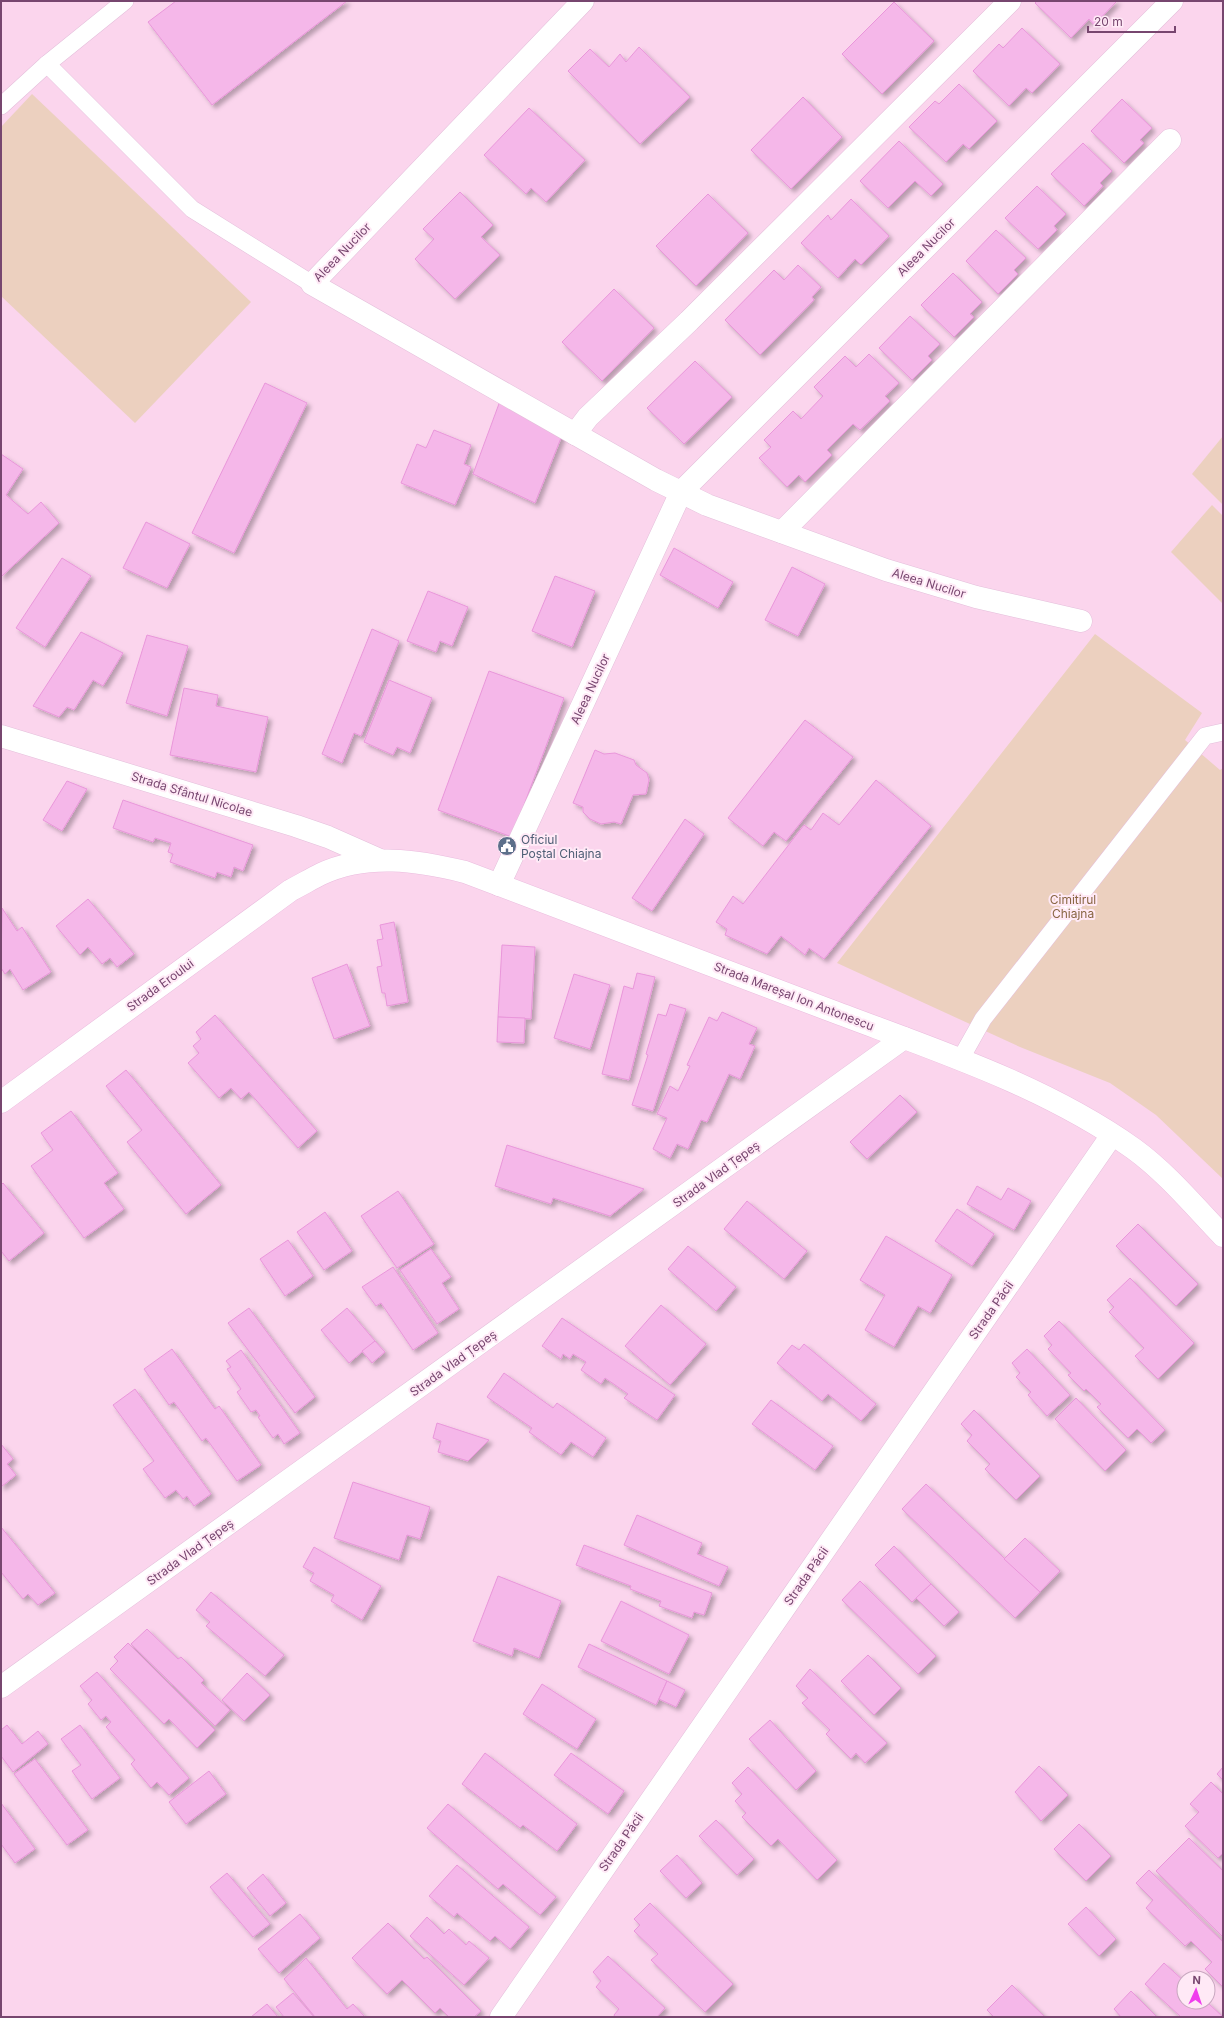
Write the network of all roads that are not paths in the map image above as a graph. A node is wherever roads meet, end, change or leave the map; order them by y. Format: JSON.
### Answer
{"nodes":[{"id":1,"x":125,"y":1,"type":"edge"},
{"id":2,"x":583,"y":1,"type":"edge"},
{"id":3,"x":1010,"y":1,"type":"edge"},
{"id":4,"x":1172,"y":1,"type":"edge"},
{"id":5,"x":47,"y":64,"type":"junction"},
{"id":6,"x":1,"y":106,"type":"edge"},
{"id":7,"x":1170,"y":140,"type":"dead end"},
{"id":8,"x":312,"y":284,"type":"junction"},
{"id":9,"x":575,"y":434,"type":"junction"},
{"id":10,"x":681,"y":492,"type":"junction"},
{"id":11,"x":782,"y":532,"type":"junction"},
{"id":12,"x":1081,"y":621,"type":"dead end"},
{"id":13,"x":1223,"y":732,"type":"edge"},
{"id":14,"x":1,"y":736,"type":"edge"},
{"id":15,"x":380,"y":860,"type":"junction"},
{"id":16,"x":322,"y":873,"type":"joint"},
{"id":17,"x":499,"y":885,"type":"junction"},
{"id":18,"x":904,"y":1038,"type":"junction"},
{"id":19,"x":960,"y":1060,"type":"junction"},
{"id":20,"x":1,"y":1102,"type":"edge"},
{"id":21,"x":1112,"y":1135,"type":"junction"},
{"id":22,"x":1223,"y":1236,"type":"edge"},
{"id":23,"x":1,"y":1687,"type":"edge"},
{"id":24,"x":501,"y":2017,"type":"edge"}],
"edges":[{"from":1,"to":5,"type":"lane"},
{"from":2,"to":8,"type":"street","name":"Aleea Nucilor"},
{"from":3,"to":9,"type":"street"},
{"from":4,"to":10,"type":"street","name":"Aleea Nucilor"},
{"from":5,"to":6,"type":"lane"},
{"from":5,"to":8,"type":"lane"},
{"from":7,"to":11,"type":"street"},
{"from":8,"to":9,"type":"street","name":"Aleea Nucilor"},
{"from":9,"to":10,"type":"street","name":"Aleea Nucilor"},
{"from":10,"to":11,"type":"street","name":"Aleea Nucilor"},
{"from":10,"to":17,"type":"street","name":"Aleea Nucilor"},
{"from":11,"to":12,"type":"street","name":"Aleea Nucilor"},
{"from":13,"to":19,"type":"lane"},
{"from":14,"to":15,"type":"street","name":"Strada Sfântul Nicolae"},
{"from":15,"to":16,"type":"street","name":"Strada Mareșal Ion Antonescu"},
{"from":15,"to":17,"type":"street","name":"Strada Mareșal Ion Antonescu"},
{"from":16,"to":20,"type":"street","name":"Strada Eroului"},
{"from":17,"to":18,"type":"street","name":"Strada Mareșal Ion Antonescu"},
{"from":18,"to":19,"type":"street","name":"Strada Mareșal Ion Antonescu"},
{"from":18,"to":23,"type":"street","name":"Strada Vlad Țepeș"},
{"from":19,"to":21,"type":"street","name":"Strada Mareșal Ion Antonescu"},
{"from":21,"to":22,"type":"street","name":"Strada Mareșal Ion Antonescu"},
{"from":21,"to":24,"type":"street","name":"Strada Păcii"}]}
